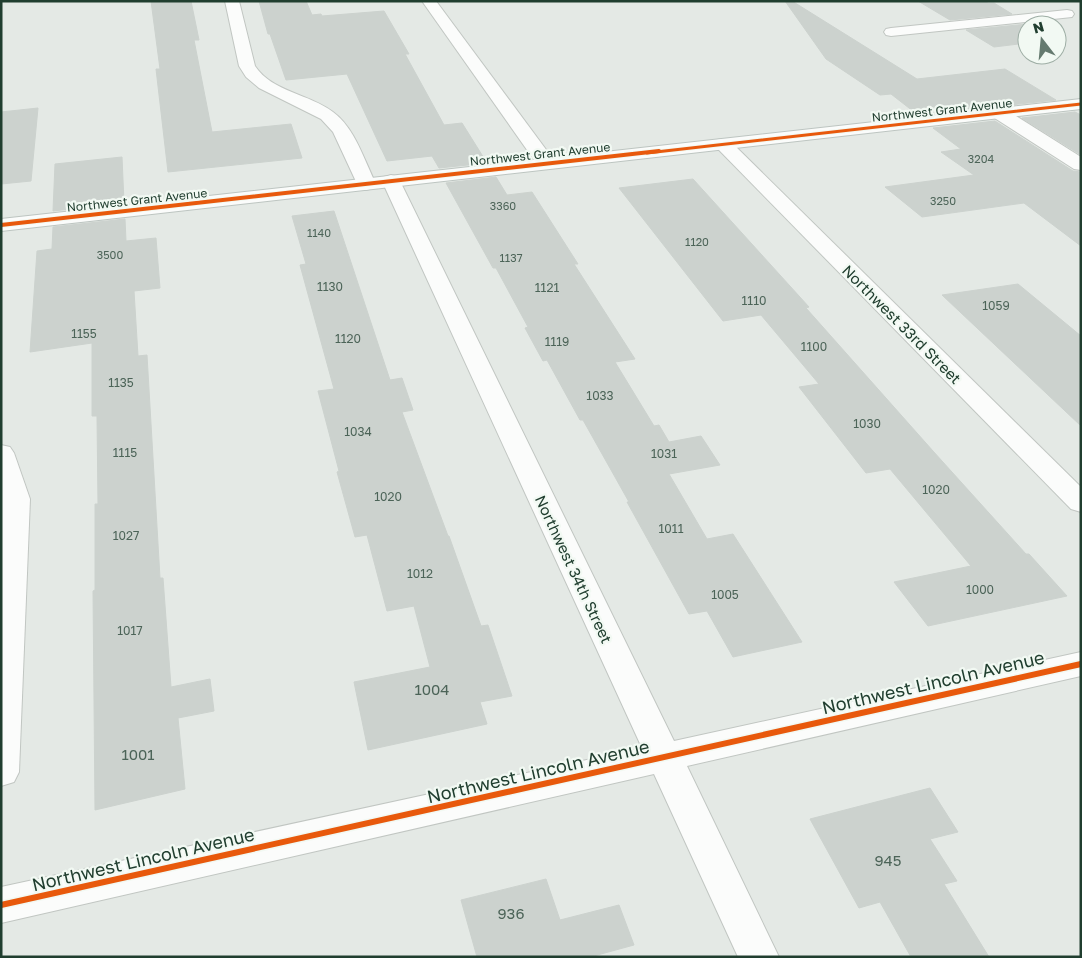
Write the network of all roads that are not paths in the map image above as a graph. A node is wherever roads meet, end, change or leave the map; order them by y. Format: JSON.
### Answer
{"nodes":[{"id":1,"x":232,"y":1,"type":"edge"},
{"id":2,"x":429,"y":1,"type":"edge"},
{"id":3,"x":1042,"y":1,"type":"edge"},
{"id":4,"x":1067,"y":14,"type":"junction"},
{"id":5,"x":1081,"y":21,"type":"edge"},
{"id":6,"x":891,"y":32,"type":"dead end"},
{"id":7,"x":1081,"y":104,"type":"edge"},
{"id":8,"x":999,"y":113,"type":"junction"},
{"id":9,"x":723,"y":144,"type":"junction"},
{"id":10,"x":546,"y":163,"type":"junction"},
{"id":11,"x":1081,"y":165,"type":"edge"},
{"id":12,"x":378,"y":183,"type":"junction"},
{"id":13,"x":1,"y":225,"type":"edge"},
{"id":14,"x":1,"y":452,"type":"edge"},
{"id":15,"x":1081,"y":503,"type":"edge"},
{"id":16,"x":1081,"y":664,"type":"edge"},
{"id":17,"x":663,"y":757,"type":"junction"},
{"id":18,"x":1,"y":772,"type":"edge"},
{"id":19,"x":1,"y":905,"type":"edge"},
{"id":20,"x":759,"y":957,"type":"edge"}],
"edges":[{"from":1,"to":12,"type":"street","name":"Northwest 34th Street"},
{"from":2,"to":10,"type":"street"},
{"from":3,"to":4,"type":"street"},
{"from":4,"to":5,"type":"street"},
{"from":4,"to":6,"type":"street"},
{"from":7,"to":8,"type":"street","name":"Northwest Grant Avenue"},
{"from":8,"to":9,"type":"street","name":"Northwest Grant Avenue"},
{"from":8,"to":11,"type":"street"},
{"from":9,"to":10,"type":"street","name":"Northwest Grant Avenue"},
{"from":9,"to":15,"type":"street","name":"Northwest 33rd Street"},
{"from":10,"to":12,"type":"street","name":"Northwest Grant Avenue"},
{"from":12,"to":13,"type":"street","name":"Northwest Grant Avenue"},
{"from":12,"to":17,"type":"street","name":"Northwest 34th Street"},
{"from":14,"to":18,"type":"street"},
{"from":16,"to":17,"type":"street","name":"Northwest Lincoln Avenue"},
{"from":17,"to":19,"type":"street","name":"Northwest Lincoln Avenue"},
{"from":17,"to":20,"type":"street","name":"Northwest 34th Street"}]}
